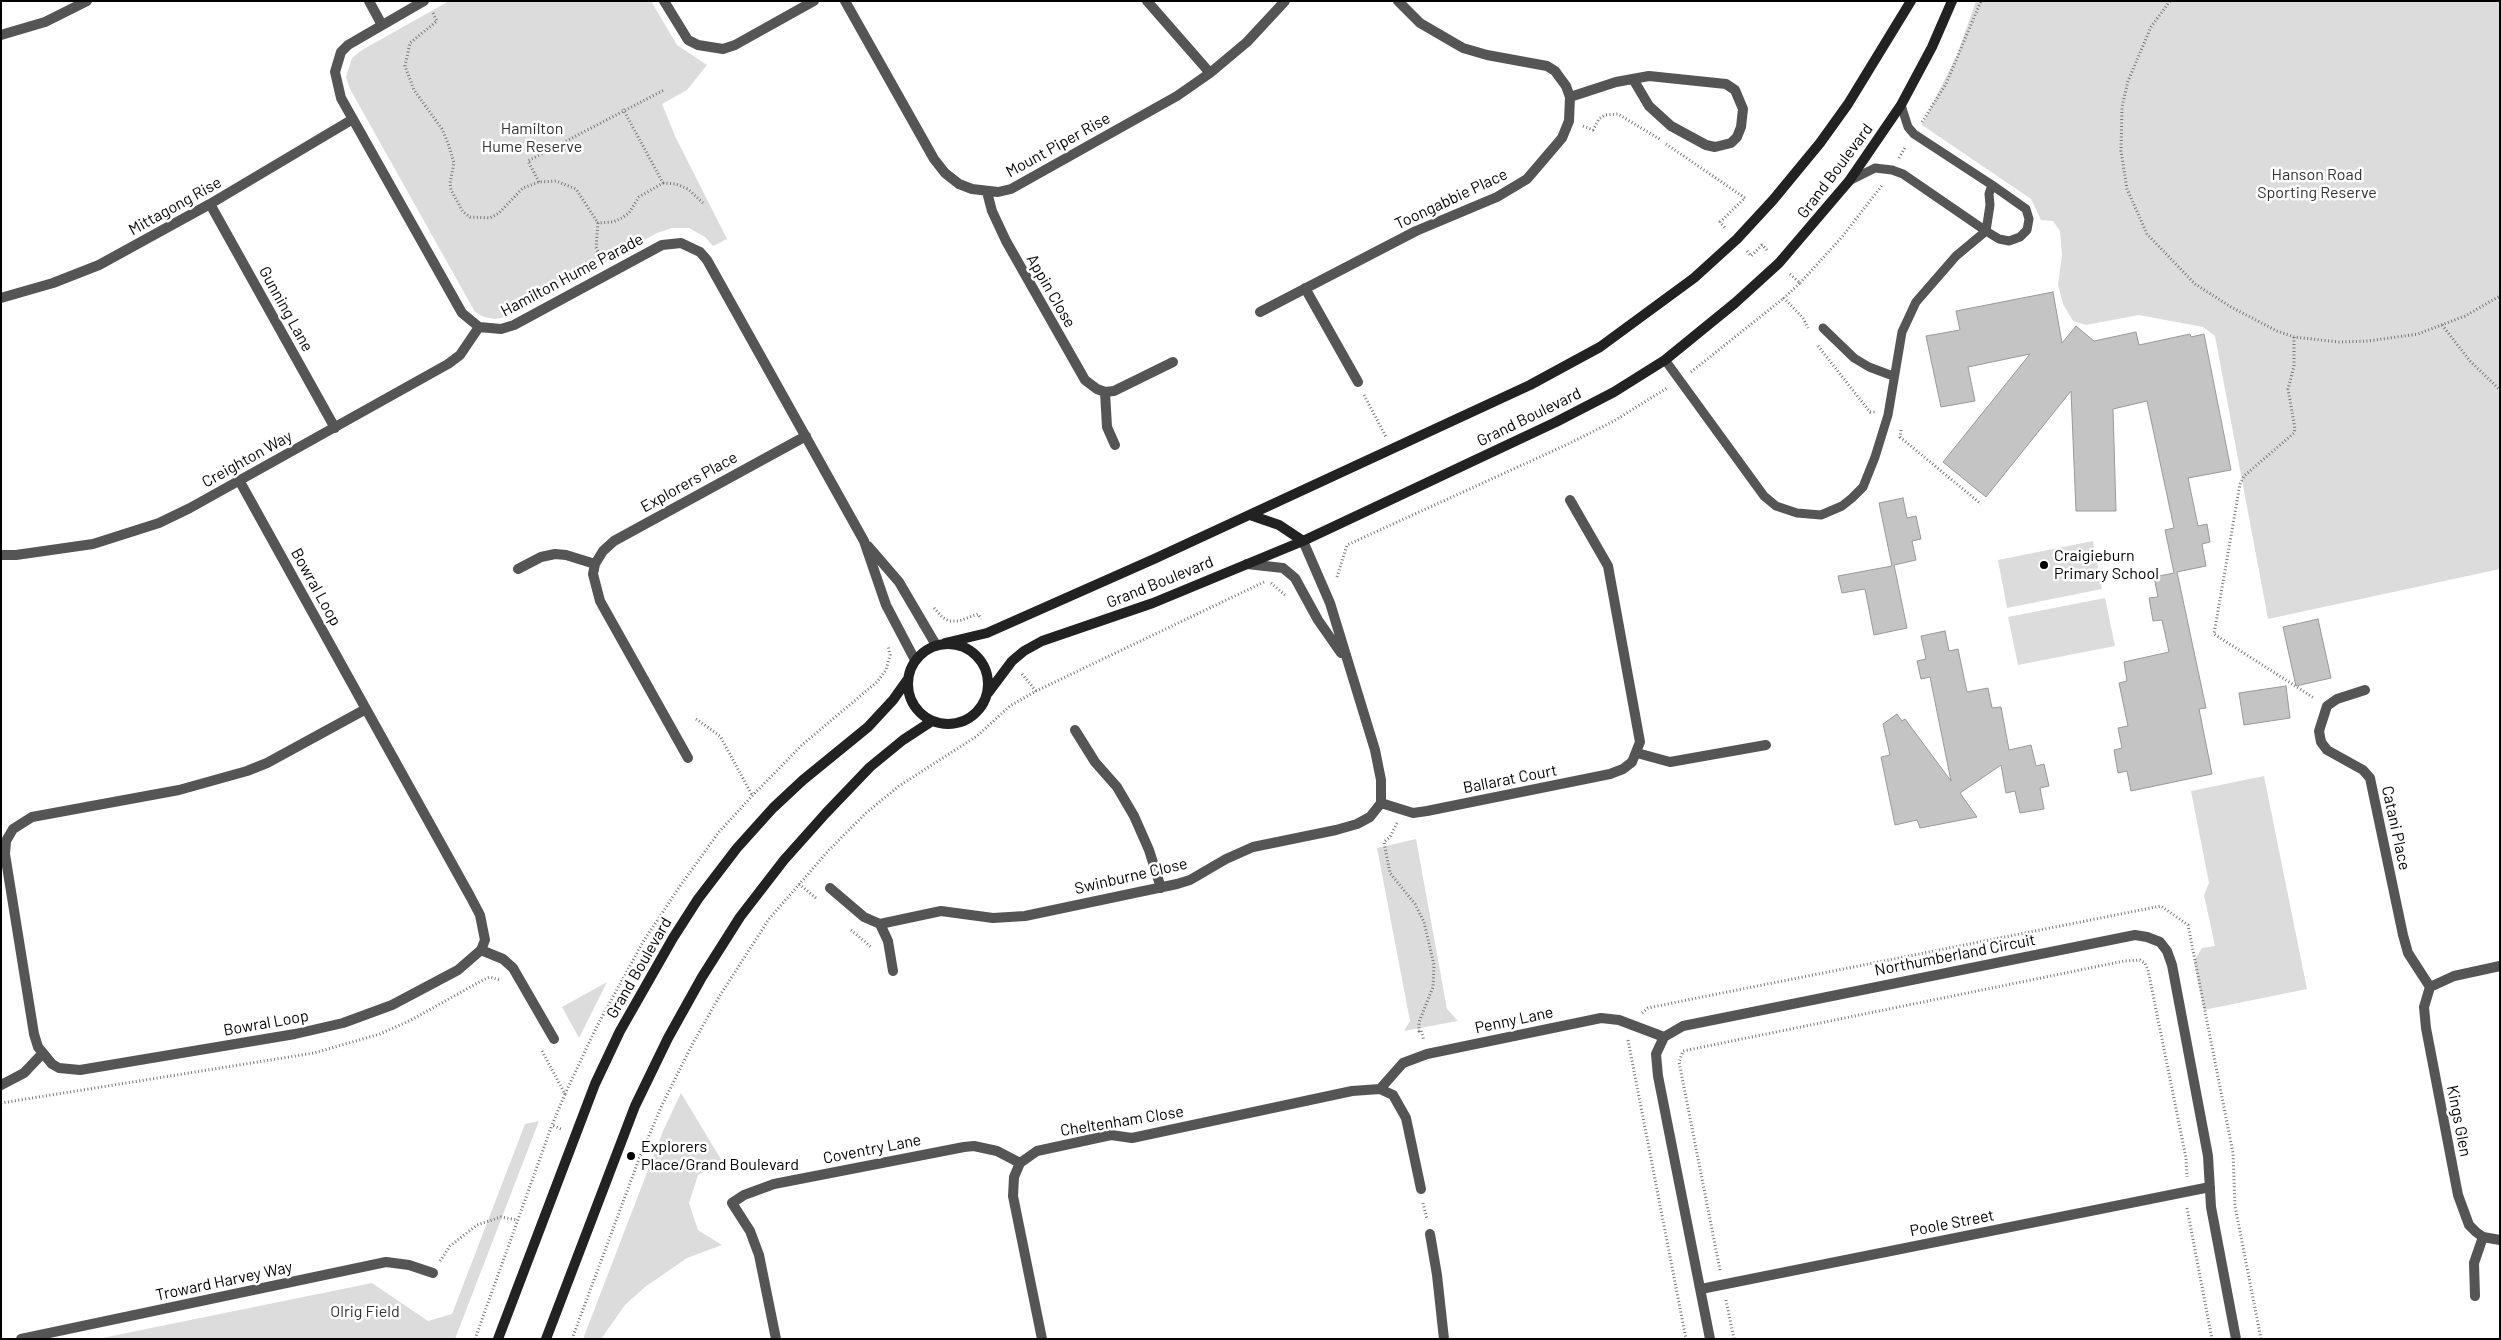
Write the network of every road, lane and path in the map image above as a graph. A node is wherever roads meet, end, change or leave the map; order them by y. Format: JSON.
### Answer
{"nodes":[{"id":1,"x":88,"y":1,"type":"edge"},
{"id":2,"x":368,"y":1,"type":"edge"},
{"id":3,"x":664,"y":1,"type":"edge"},
{"id":4,"x":814,"y":1,"type":"edge"},
{"id":5,"x":845,"y":1,"type":"edge"},
{"id":6,"x":1148,"y":1,"type":"edge"},
{"id":7,"x":1285,"y":1,"type":"edge"},
{"id":8,"x":1398,"y":1,"type":"edge"},
{"id":9,"x":1912,"y":1,"type":"edge"},
{"id":10,"x":1952,"y":1,"type":"edge"},
{"id":11,"x":1981,"y":1,"type":"edge"},
{"id":12,"x":2170,"y":1,"type":"edge"},
{"id":13,"x":427,"y":4,"type":"edge"},
{"id":14,"x":382,"y":25,"type":"junction"},
{"id":15,"x":1,"y":36,"type":"edge"},
{"id":16,"x":1210,"y":73,"type":"junction"},
{"id":17,"x":1633,"y":79,"type":"junction"},
{"id":18,"x":664,"y":90,"type":"dead end"},
{"id":19,"x":1570,"y":97,"type":"junction"},
{"id":20,"x":1901,"y":105,"type":"junction"},
{"id":21,"x":623,"y":110,"type":"junction"},
{"id":22,"x":353,"y":119,"type":"junction"},
{"id":23,"x":1914,"y":134,"type":"junction"},
{"id":24,"x":1892,"y":170,"type":"junction"},
{"id":25,"x":1849,"y":181,"type":"junction"},
{"id":26,"x":539,"y":182,"type":"junction"},
{"id":27,"x":664,"y":183,"type":"junction"},
{"id":28,"x":1992,"y":185,"type":"junction"},
{"id":29,"x":987,"y":192,"type":"junction"},
{"id":30,"x":703,"y":203,"type":"dead end"},
{"id":31,"x":210,"y":204,"type":"junction"},
{"id":32,"x":598,"y":223,"type":"junction"},
{"id":33,"x":1986,"y":231,"type":"junction"},
{"id":34,"x":608,"y":273,"type":"junction"},
{"id":35,"x":1800,"y":282,"type":"dead end"},
{"id":36,"x":1305,"y":288,"type":"junction"},
{"id":37,"x":2500,"y":296,"type":"edge"},
{"id":38,"x":1,"y":298,"type":"edge"},
{"id":39,"x":1784,"y":298,"type":"dead end"},
{"id":40,"x":1260,"y":312,"type":"dead end"},
{"id":41,"x":2442,"y":325,"type":"junction"},
{"id":42,"x":479,"y":327,"type":"junction"},
{"id":43,"x":1823,"y":328,"type":"dead end"},
{"id":44,"x":2294,"y":337,"type":"junction"},
{"id":45,"x":1665,"y":360,"type":"junction"},
{"id":46,"x":1173,"y":362,"type":"dead end"},
{"id":47,"x":1893,"y":376,"type":"junction"},
{"id":48,"x":1680,"y":380,"type":"junction"},
{"id":49,"x":1358,"y":382,"type":"joint"},
{"id":50,"x":2500,"y":390,"type":"edge"},
{"id":51,"x":1106,"y":392,"type":"junction"},
{"id":52,"x":335,"y":428,"type":"junction"},
{"id":53,"x":806,"y":436,"type":"junction"},
{"id":54,"x":1115,"y":445,"type":"dead end"},
{"id":55,"x":1392,"y":448,"type":"junction"},
{"id":56,"x":239,"y":480,"type":"junction"},
{"id":57,"x":1570,"y":500,"type":"dead end"},
{"id":58,"x":1250,"y":514,"type":"junction"},
{"id":59,"x":864,"y":541,"type":"junction"},
{"id":60,"x":1303,"y":541,"type":"junction"},
{"id":61,"x":1,"y":555,"type":"edge"},
{"id":62,"x":595,"y":564,"type":"junction"},
{"id":63,"x":1245,"y":564,"type":"junction"},
{"id":64,"x":518,"y":569,"type":"dead end"},
{"id":65,"x":1322,"y":583,"type":"junction"},
{"id":66,"x":1303,"y":591,"type":"junction"},
{"id":67,"x":940,"y":644,"type":"junction"},
{"id":68,"x":915,"y":660,"type":"junction"},
{"id":69,"x":1348,"y":664,"type":"junction"},
{"id":70,"x":908,"y":679,"type":"junction"},
{"id":71,"x":2364,"y":690,"type":"dead end"},
{"id":72,"x":988,"y":693,"type":"junction"},
{"id":73,"x":2327,"y":706,"type":"junction"},
{"id":74,"x":366,"y":709,"type":"junction"},
{"id":75,"x":696,"y":719,"type":"dead end"},
{"id":76,"x":932,"y":721,"type":"junction"},
{"id":77,"x":1075,"y":730,"type":"dead end"},
{"id":78,"x":1766,"y":745,"type":"dead end"},
{"id":79,"x":1637,"y":753,"type":"junction"},
{"id":80,"x":688,"y":758,"type":"dead end"},
{"id":81,"x":752,"y":796,"type":"dead end"},
{"id":82,"x":1380,"y":804,"type":"junction"},
{"id":83,"x":1399,"y":810,"type":"junction"},
{"id":84,"x":5,"y":834,"type":"edge"},
{"id":85,"x":830,"y":888,"type":"dead end"},
{"id":86,"x":1161,"y":888,"type":"junction"},
{"id":87,"x":880,"y":924,"type":"junction"},
{"id":88,"x":481,"y":950,"type":"junction"},
{"id":89,"x":2500,"y":966,"type":"edge"},
{"id":90,"x":894,"y":971,"type":"dead end"},
{"id":91,"x":2430,"y":987,"type":"junction"},
{"id":92,"x":1634,"y":1024,"type":"junction"},
{"id":93,"x":1664,"y":1037,"type":"junction"},
{"id":94,"x":554,"y":1038,"type":"dead end"},
{"id":95,"x":540,"y":1046,"type":"dead end"},
{"id":96,"x":42,"y":1054,"type":"junction"},
{"id":97,"x":1426,"y":1054,"type":"junction"},
{"id":98,"x":1,"y":1085,"type":"edge"},
{"id":99,"x":1380,"y":1089,"type":"junction"},
{"id":100,"x":552,"y":1125,"type":"junction"},
{"id":101,"x":574,"y":1135,"type":"junction"},
{"id":102,"x":1020,"y":1163,"type":"junction"},
{"id":103,"x":2210,"y":1187,"type":"junction"},
{"id":104,"x":1421,"y":1189,"type":"joint"},
{"id":105,"x":2187,"y":1192,"type":"junction"},
{"id":106,"x":517,"y":1220,"type":"junction"},
{"id":107,"x":1430,"y":1234,"type":"joint"},
{"id":108,"x":2483,"y":1237,"type":"junction"},
{"id":109,"x":2500,"y":1240,"type":"edge"},
{"id":110,"x":433,"y":1273,"type":"joint"},
{"id":111,"x":1723,"y":1284,"type":"junction"},
{"id":112,"x":1701,"y":1289,"type":"junction"},
{"id":113,"x":2475,"y":1296,"type":"dead end"},
{"id":114,"x":21,"y":1339,"type":"edge"},
{"id":115,"x":475,"y":1339,"type":"edge"},
{"id":116,"x":498,"y":1339,"type":"edge"},
{"id":117,"x":546,"y":1339,"type":"edge"},
{"id":118,"x":572,"y":1339,"type":"edge"},
{"id":119,"x":776,"y":1339,"type":"edge"},
{"id":120,"x":1042,"y":1339,"type":"edge"},
{"id":121,"x":1444,"y":1339,"type":"edge"},
{"id":122,"x":1686,"y":1339,"type":"edge"},
{"id":123,"x":1710,"y":1339,"type":"edge"},
{"id":124,"x":1734,"y":1339,"type":"edge"},
{"id":125,"x":2212,"y":1339,"type":"edge"},
{"id":126,"x":2236,"y":1339,"type":"edge"},
{"id":127,"x":2261,"y":1339,"type":"edge"}],
"edges":[{"from":1,"to":15,"type":"street"},
{"from":2,"to":14,"type":"street"},
{"from":3,"to":4,"type":"street"},
{"from":5,"to":29,"type":"street","name":"Mount Piper Rise"},
{"from":6,"to":16,"type":"street"},
{"from":7,"to":16,"type":"street","name":"Mount Piper Rise"},
{"from":8,"to":19,"type":"street"},
{"from":9,"to":55,"type":"street","name":"Grand Boulevard"},
{"from":10,"to":20,"type":"street","name":"Grand Boulevard"},
{"from":11,"to":23,"type":"path"},
{"from":12,"to":44,"type":"path"},
{"from":13,"to":14,"type":"street"},
{"from":13,"to":26,"type":"path"},
{"from":14,"to":22,"type":"street"},
{"from":16,"to":29,"type":"street","name":"Mount Piper Rise"},
{"from":17,"to":17,"type":"street"},
{"from":17,"to":19,"type":"street"},
{"from":18,"to":21,"type":"path"},
{"from":19,"to":36,"type":"street","name":"Toongabbie Place"},
{"from":20,"to":23,"type":"lane"},
{"from":20,"to":25,"type":"street","name":"Grand Boulevard"},
{"from":21,"to":26,"type":"path"},
{"from":21,"to":27,"type":"path"},
{"from":22,"to":31,"type":"street","name":"Mittagong Rise"},
{"from":22,"to":42,"type":"street"},
{"from":23,"to":24,"type":"path"},
{"from":23,"to":28,"type":"lane"},
{"from":24,"to":25,"type":"lane"},
{"from":24,"to":33,"type":"lane"},
{"from":24,"to":35,"type":"path"},
{"from":25,"to":45,"type":"street","name":"Grand Boulevard"},
{"from":26,"to":32,"type":"path"},
{"from":27,"to":30,"type":"path"},
{"from":27,"to":32,"type":"path"},
{"from":28,"to":33,"type":"lane"},
{"from":28,"to":33,"type":"lane"},
{"from":29,"to":51,"type":"street","name":"Appin Close"},
{"from":31,"to":38,"type":"street","name":"Mittagong Rise"},
{"from":31,"to":52,"type":"street","name":"Gunning Lane"},
{"from":32,"to":34,"type":"path"},
{"from":33,"to":47,"type":"lane"},
{"from":34,"to":42,"type":"street","name":"Hamilton Hume Parade"},
{"from":34,"to":53,"type":"street","name":"Hamilton Hume Parade"},
{"from":36,"to":40,"type":"street","name":"Toongabbie Place"},
{"from":36,"to":49,"type":"street"},
{"from":37,"to":41,"type":"path"},
{"from":39,"to":48,"type":"path"},
{"from":41,"to":44,"type":"path"},
{"from":41,"to":50,"type":"path"},
{"from":42,"to":52,"type":"street","name":"Creighton Way"},
{"from":43,"to":47,"type":"lane"},
{"from":44,"to":73,"type":"path"},
{"from":45,"to":48,"type":"lane"},
{"from":45,"to":60,"type":"street","name":"Grand Boulevard"},
{"from":46,"to":51,"type":"street"},
{"from":47,"to":48,"type":"lane"},
{"from":48,"to":65,"type":"path"},
{"from":49,"to":55,"type":"path"},
{"from":51,"to":54,"type":"street"},
{"from":52,"to":56,"type":"street","name":"Creighton Way"},
{"from":53,"to":59,"type":"street","name":"Hamilton Hume Parade"},
{"from":53,"to":62,"type":"street","name":"Explorers Place"},
{"from":55,"to":58,"type":"street","name":"Grand Boulevard"},
{"from":56,"to":61,"type":"street","name":"Creighton Way"},
{"from":56,"to":74,"type":"street","name":"Bowral Loop"},
{"from":57,"to":79,"type":"street"},
{"from":58,"to":60,"type":"street"},
{"from":58,"to":67,"type":"street","name":"Grand Boulevard"},
{"from":59,"to":67,"type":"street","name":"Hamilton Hume Parade"},
{"from":59,"to":68,"type":"street","name":"Hamilton Hume Parade"},
{"from":60,"to":63,"type":"street","name":"Grand Boulevard"},
{"from":60,"to":65,"type":"street"},
{"from":62,"to":64,"type":"street"},
{"from":62,"to":80,"type":"street"},
{"from":63,"to":66,"type":"street"},
{"from":63,"to":72,"type":"street","name":"Grand Boulevard"},
{"from":65,"to":69,"type":"street"},
{"from":66,"to":69,"type":"street"},
{"from":66,"to":118,"type":"path"},
{"from":67,"to":68,"type":"street"},
{"from":67,"to":72,"type":"street"},
{"from":68,"to":70,"type":"street"},
{"from":69,"to":82,"type":"street"},
{"from":70,"to":76,"type":"street"},
{"from":70,"to":101,"type":"street","name":"Grand Boulevard"},
{"from":71,"to":73,"type":"street"},
{"from":72,"to":76,"type":"street"},
{"from":73,"to":91,"type":"street","name":"Catani Place"},
{"from":74,"to":84,"type":"street"},
{"from":74,"to":88,"type":"street","name":"Bowral Loop"},
{"from":75,"to":81,"type":"path"},
{"from":76,"to":117,"type":"street"},
{"from":77,"to":86,"type":"street"},
{"from":78,"to":79,"type":"street"},
{"from":79,"to":83,"type":"street","name":"Ballarat Court"},
{"from":82,"to":83,"type":"street","name":"Ballarat Court"},
{"from":82,"to":86,"type":"street","name":"Swinburne Close"},
{"from":83,"to":97,"type":"path"},
{"from":84,"to":96,"type":"street"},
{"from":85,"to":87,"type":"street"},
{"from":86,"to":87,"type":"street","name":"Swinburne Close"},
{"from":87,"to":90,"type":"street"},
{"from":88,"to":94,"type":"street"},
{"from":88,"to":96,"type":"street","name":"Bowral Loop"},
{"from":89,"to":91,"type":"street"},
{"from":91,"to":108,"type":"street","name":"Kings Glen"},
{"from":92,"to":93,"type":"street","name":"Penny Lane"},
{"from":92,"to":97,"type":"street","name":"Penny Lane"},
{"from":92,"to":122,"type":"path"},
{"from":92,"to":127,"type":"path"},
{"from":93,"to":103,"type":"street","name":"Northumberland Circuit"},
{"from":93,"to":112,"type":"street"},
{"from":95,"to":100,"type":"path"},
{"from":96,"to":98,"type":"street"},
{"from":97,"to":99,"type":"street","name":"Penny Lane"},
{"from":99,"to":102,"type":"street","name":"Cheltenham Close"},
{"from":99,"to":104,"type":"street"},
{"from":100,"to":101,"type":"path"},
{"from":100,"to":106,"type":"path"},
{"from":101,"to":116,"type":"street","name":"Grand Boulevard"},
{"from":102,"to":119,"type":"street","name":"Coventry Lane"},
{"from":102,"to":120,"type":"street"},
{"from":103,"to":105,"type":"street","name":"Poole Street"},
{"from":103,"to":126,"type":"street","name":"Northumberland Circuit"},
{"from":104,"to":107,"type":"path"},
{"from":105,"to":111,"type":"street","name":"Poole Street"},
{"from":105,"to":111,"type":"path"},
{"from":105,"to":125,"type":"path"},
{"from":106,"to":110,"type":"path"},
{"from":106,"to":115,"type":"path"},
{"from":107,"to":121,"type":"street"},
{"from":108,"to":109,"type":"street"},
{"from":108,"to":113,"type":"street"},
{"from":110,"to":114,"type":"street","name":"Troward Harvey Way"},
{"from":111,"to":112,"type":"street","name":"Poole Street"},
{"from":111,"to":124,"type":"path"},
{"from":112,"to":123,"type":"street"}]}
